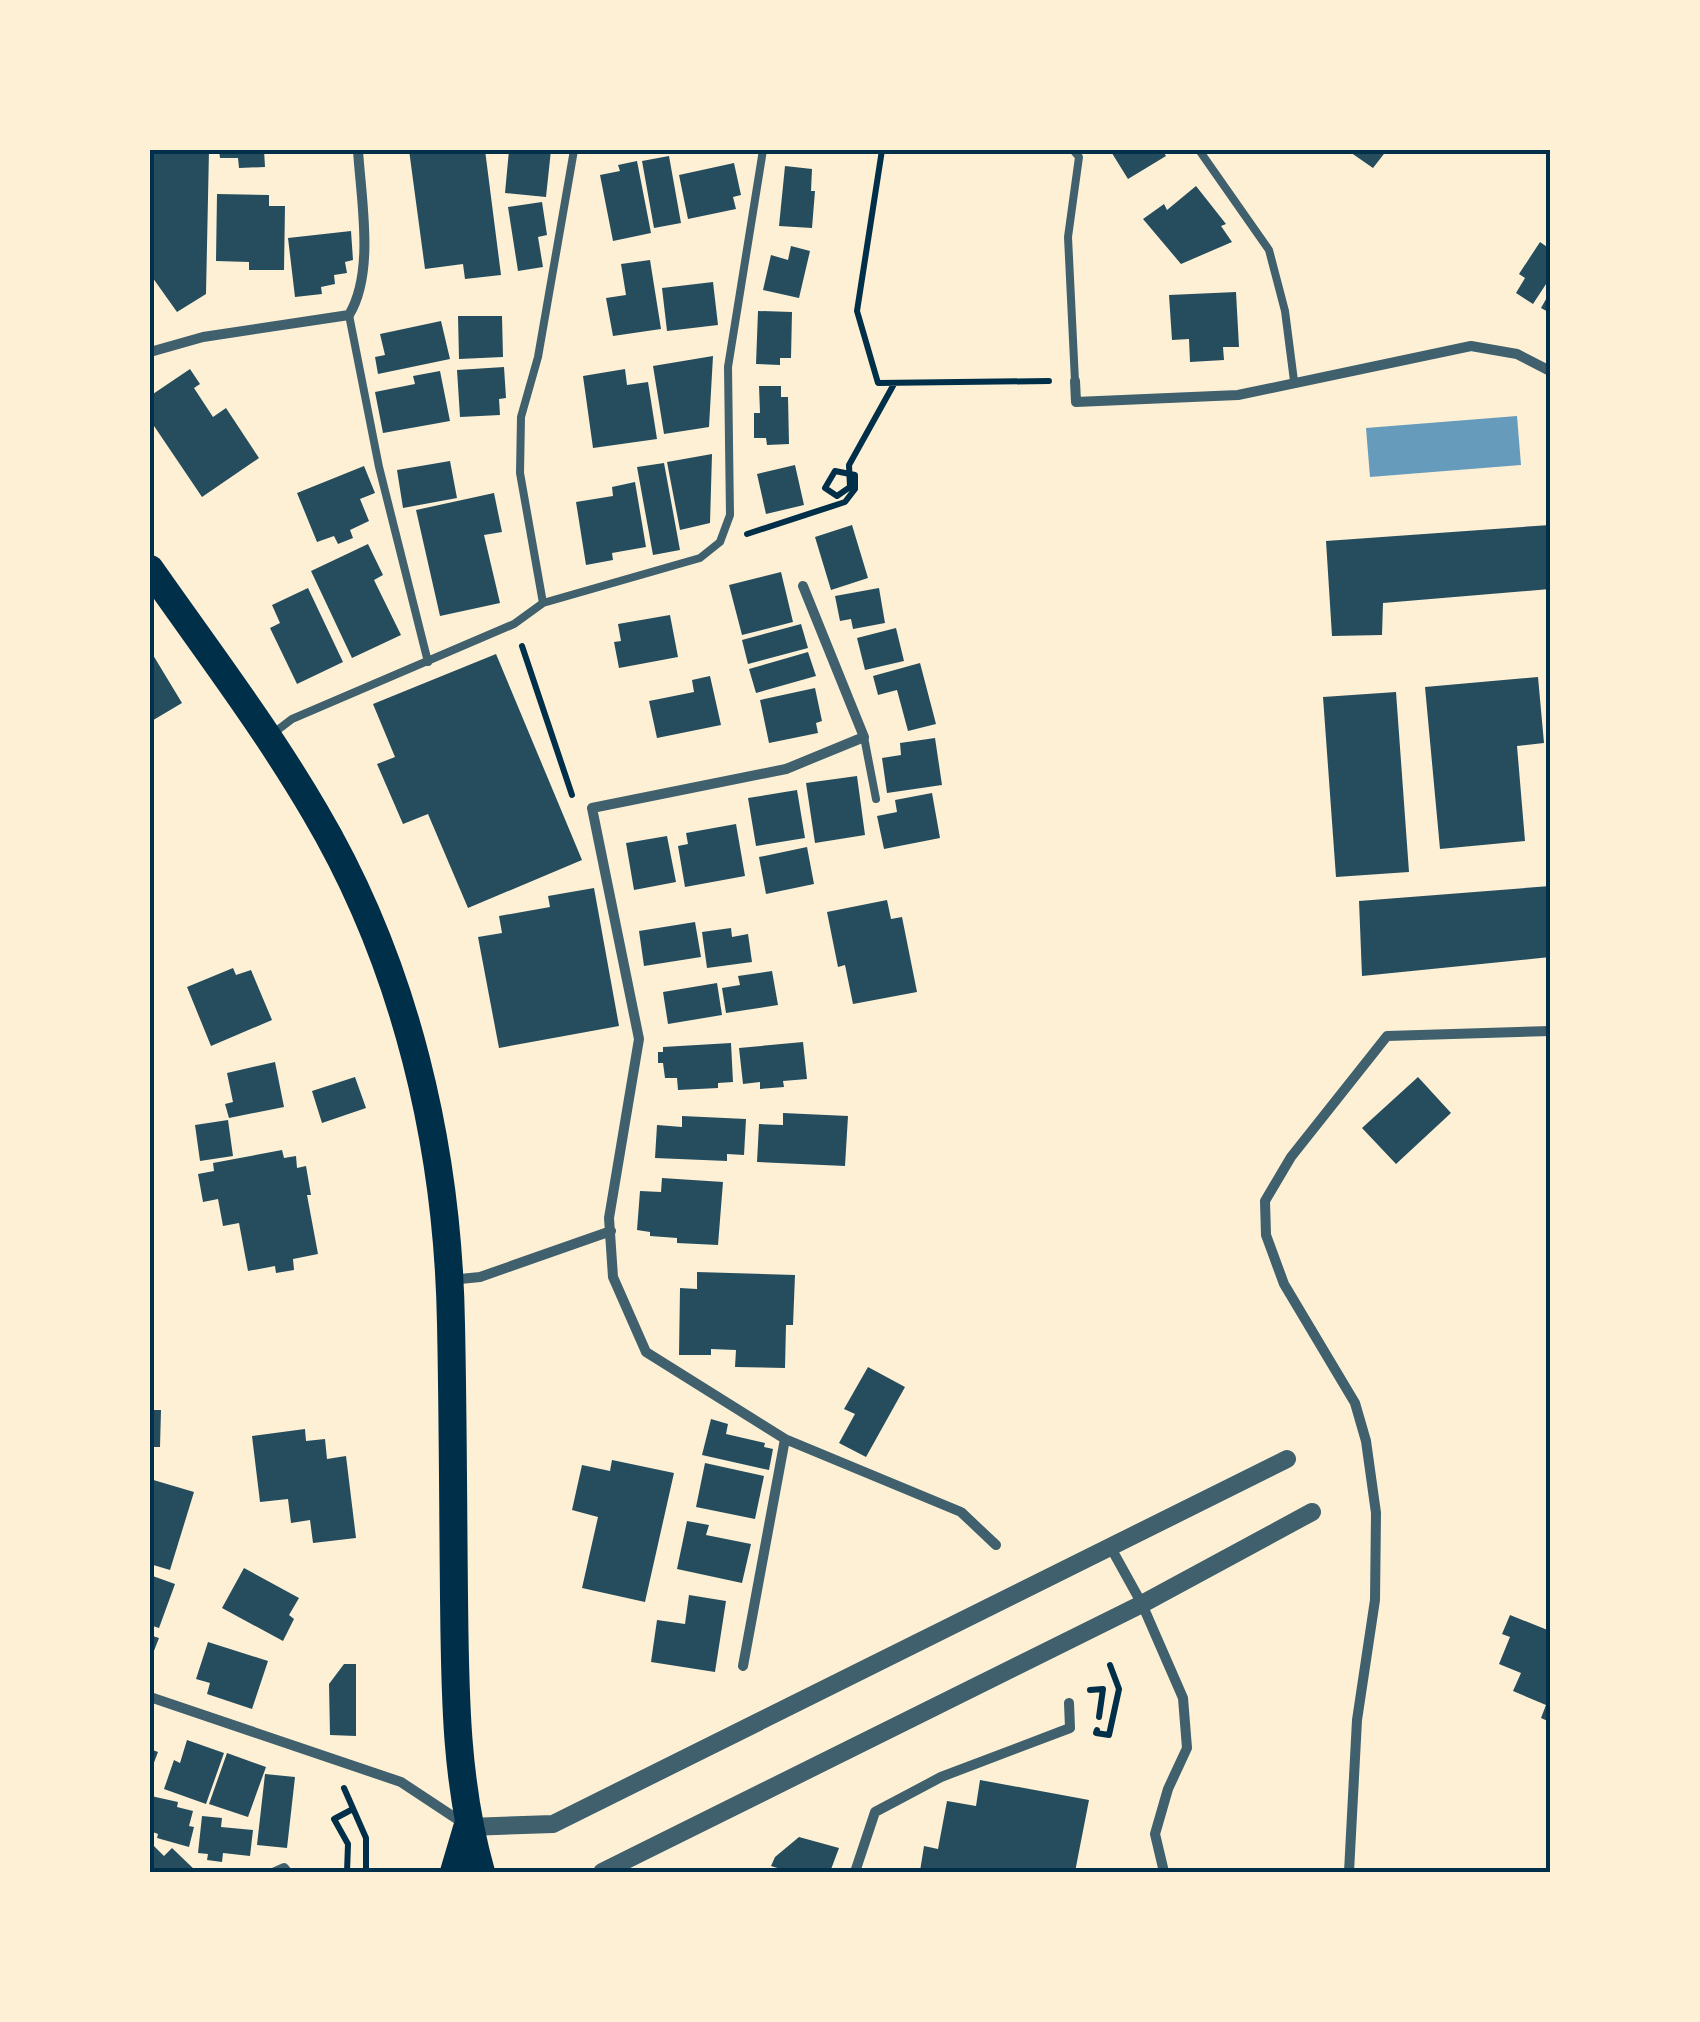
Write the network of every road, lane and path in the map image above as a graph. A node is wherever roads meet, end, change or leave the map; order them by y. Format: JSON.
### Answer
{"nodes":[{"id":1,"x":358,"y":150,"type":"edge"},
{"id":2,"x":574,"y":150,"type":"edge"},
{"id":3,"x":763,"y":150,"type":"edge"},
{"id":4,"x":882,"y":150,"type":"edge"},
{"id":5,"x":1073,"y":150,"type":"edge"},
{"id":6,"x":1198,"y":150,"type":"edge"},
{"id":7,"x":349,"y":315,"type":"junction"},
{"id":8,"x":150,"y":352,"type":"edge"},
{"id":9,"x":1550,"y":372,"type":"edge"},
{"id":10,"x":1075,"y":380,"type":"junction"},
{"id":11,"x":1294,"y":381,"type":"junction"},
{"id":12,"x":894,"y":384,"type":"junction"},
{"id":13,"x":788,"y":522,"type":"dead end"},
{"id":14,"x":150,"y":569,"type":"edge"},
{"id":15,"x":803,"y":586,"type":"dead end"},
{"id":16,"x":543,"y":604,"type":"junction"},
{"id":17,"x":514,"y":624,"type":"junction"},
{"id":18,"x":428,"y":662,"type":"junction"},
{"id":19,"x":268,"y":737,"type":"junction"},
{"id":20,"x":864,"y":737,"type":"junction"},
{"id":21,"x":876,"y":800,"type":"dead end"},
{"id":22,"x":592,"y":808,"type":"junction"},
{"id":23,"x":1550,"y":1032,"type":"edge"},
{"id":24,"x":612,"y":1231,"type":"junction"},
{"id":25,"x":450,"y":1280,"type":"junction"},
{"id":26,"x":785,"y":1440,"type":"junction"},
{"id":27,"x":1287,"y":1460,"type":"dead end"},
{"id":28,"x":1312,"y":1512,"type":"dead end"},
{"id":29,"x":996,"y":1545,"type":"dead end"},
{"id":30,"x":1111,"y":1548,"type":"junction"},
{"id":31,"x":1142,"y":1604,"type":"junction"},
{"id":32,"x":1110,"y":1665,"type":"dead end"},
{"id":33,"x":742,"y":1666,"type":"dead end"},
{"id":34,"x":1103,"y":1689,"type":"dead end"},
{"id":35,"x":150,"y":1697,"type":"edge"},
{"id":36,"x":1069,"y":1703,"type":"dead end"},
{"id":37,"x":333,"y":1759,"type":"junction"},
{"id":38,"x":352,"y":1810,"type":"junction"},
{"id":39,"x":468,"y":1827,"type":"junction"},
{"id":40,"x":275,"y":1872,"type":"edge"},
{"id":41,"x":287,"y":1872,"type":"edge"},
{"id":42,"x":347,"y":1872,"type":"edge"},
{"id":43,"x":366,"y":1872,"type":"edge"},
{"id":44,"x":454,"y":1872,"type":"edge"},
{"id":45,"x":480,"y":1872,"type":"edge"},
{"id":46,"x":602,"y":1872,"type":"edge"},
{"id":47,"x":854,"y":1872,"type":"edge"},
{"id":48,"x":1164,"y":1872,"type":"edge"},
{"id":49,"x":1349,"y":1872,"type":"edge"}],
"edges":[{"from":1,"to":7,"type":"street"},
{"from":2,"to":16,"type":"lane"},
{"from":3,"to":16,"type":"lane"},
{"from":4,"to":12,"type":"path"},
{"from":5,"to":10,"type":"lane"},
{"from":6,"to":11,"type":"lane"},
{"from":7,"to":8,"type":"street"},
{"from":7,"to":18,"type":"lane"},
{"from":9,"to":11,"type":"street"},
{"from":10,"to":11,"type":"street"},
{"from":10,"to":12,"type":"path"},
{"from":12,"to":13,"type":"path"},
{"from":14,"to":19,"type":"highway"},
{"from":15,"to":20,"type":"street"},
{"from":16,"to":17,"type":"lane"},
{"from":17,"to":18,"type":"lane"},
{"from":17,"to":22,"type":"path"},
{"from":18,"to":19,"type":"lane"},
{"from":19,"to":25,"type":"highway"},
{"from":20,"to":21,"type":"lane"},
{"from":20,"to":22,"type":"street"},
{"from":22,"to":24,"type":"street"},
{"from":23,"to":49,"type":"street"},
{"from":24,"to":25,"type":"street"},
{"from":24,"to":26,"type":"street"},
{"from":25,"to":39,"type":"highway"},
{"from":26,"to":29,"type":"street"},
{"from":26,"to":33,"type":"street"},
{"from":27,"to":30,"type":"street"},
{"from":28,"to":31,"type":"street"},
{"from":30,"to":31,"type":"street"},
{"from":30,"to":39,"type":"street"},
{"from":31,"to":46,"type":"street"},
{"from":31,"to":48,"type":"street"},
{"from":32,"to":34,"type":"path"},
{"from":35,"to":37,"type":"street"},
{"from":36,"to":47,"type":"street"},
{"from":37,"to":38,"type":"path"},
{"from":37,"to":39,"type":"street"},
{"from":38,"to":42,"type":"path"},
{"from":38,"to":43,"type":"path"},
{"from":39,"to":44,"type":"highway"},
{"from":39,"to":45,"type":"highway"},
{"from":40,"to":41,"type":"street"}]}
